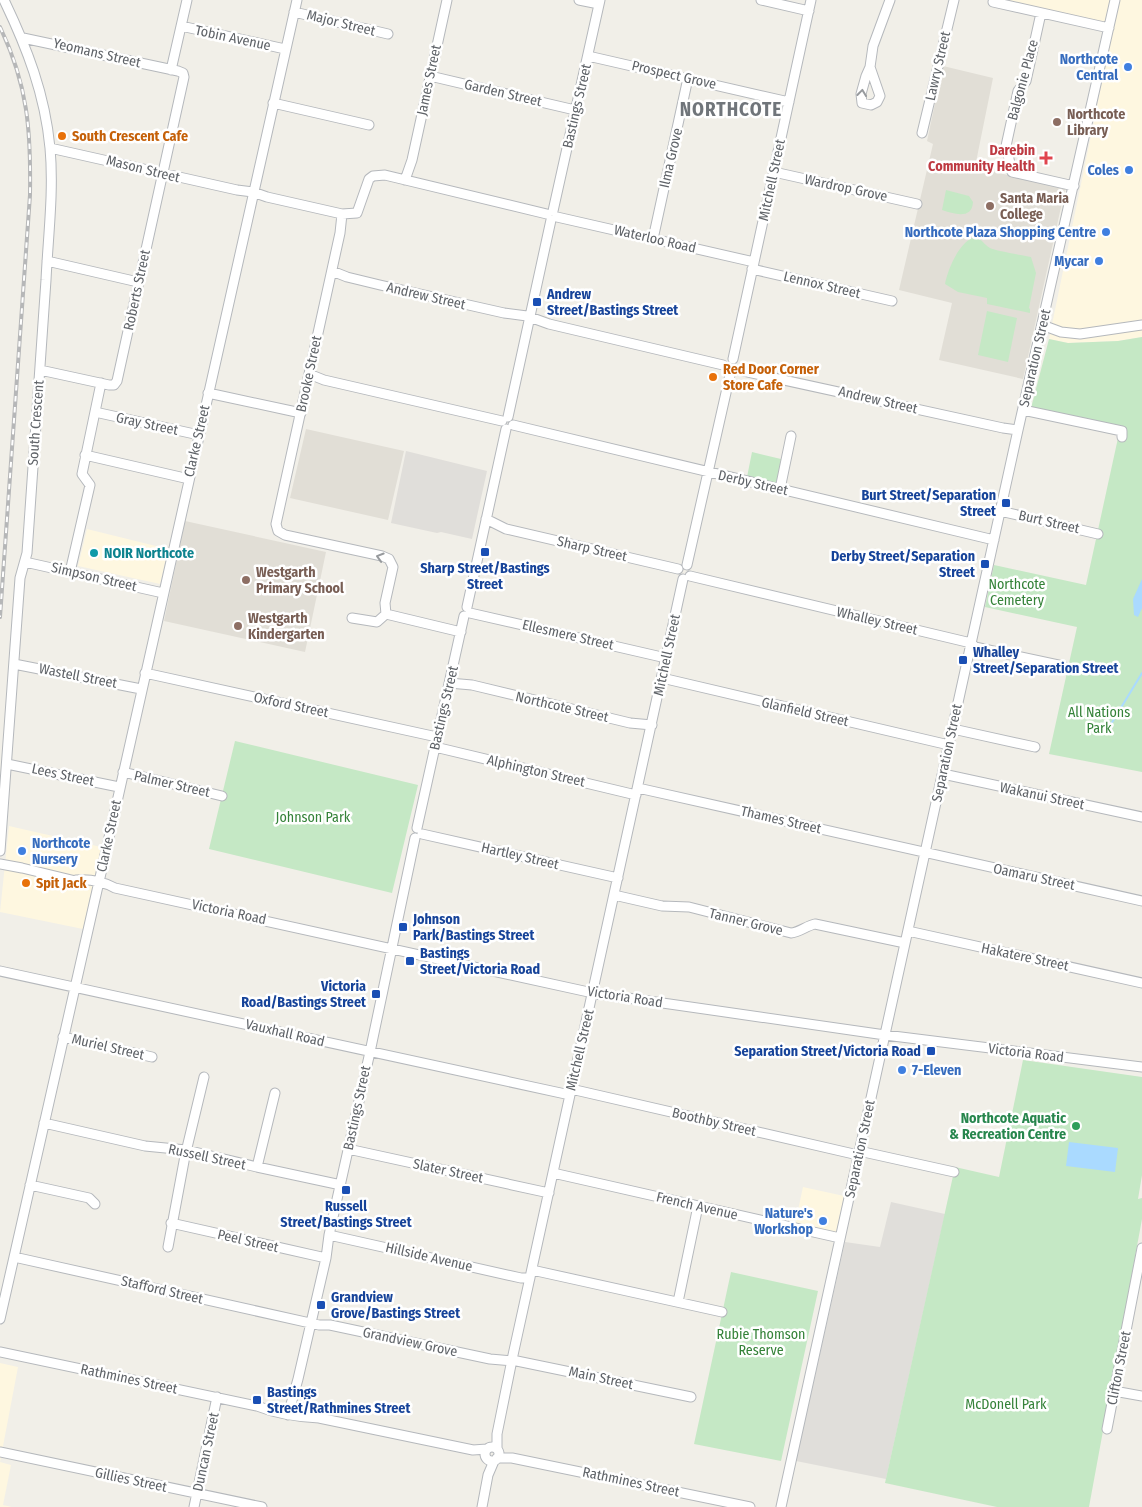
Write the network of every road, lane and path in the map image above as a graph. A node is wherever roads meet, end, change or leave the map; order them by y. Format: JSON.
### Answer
{"nodes":[{"id":1,"x":4,"y":0,"type":"edge"},
{"id":2,"x":187,"y":0,"type":"edge"},
{"id":3,"x":297,"y":0,"type":"edge"},
{"id":4,"x":447,"y":0,"type":"edge"},
{"id":5,"x":579,"y":0,"type":"edge"},
{"id":6,"x":761,"y":0,"type":"edge"},
{"id":7,"x":811,"y":0,"type":"edge"},
{"id":8,"x":890,"y":0,"type":"edge"},
{"id":9,"x":954,"y":0,"type":"edge"},
{"id":10,"x":1115,"y":0,"type":"edge"},
{"id":11,"x":600,"y":2,"type":"edge"},
{"id":12,"x":993,"y":2,"type":"dead end"},
{"id":13,"x":809,"y":11,"type":"junction"},
{"id":14,"x":294,"y":12,"type":"junction"},
{"id":15,"x":1041,"y":13,"type":"junction"},
{"id":16,"x":181,"y":26,"type":"junction"},
{"id":17,"x":1109,"y":28,"type":"junction"},
{"id":18,"x":388,"y":34,"type":"dead end"},
{"id":19,"x":23,"y":38,"type":"junction"},
{"id":20,"x":285,"y":49,"type":"junction"},
{"id":21,"x":588,"y":56,"type":"junction"},
{"id":22,"x":870,"y":68,"type":"dead end"},
{"id":23,"x":171,"y":70,"type":"junction"},
{"id":24,"x":430,"y":76,"type":"junction"},
{"id":25,"x":688,"y":78,"type":"junction"},
{"id":26,"x":789,"y":102,"type":"junction"},
{"id":27,"x":273,"y":103,"type":"junction"},
{"id":28,"x":575,"y":110,"type":"junction"},
{"id":29,"x":369,"y":125,"type":"dead end"},
{"id":30,"x":922,"y":133,"type":"dead end"},
{"id":31,"x":50,"y":148,"type":"junction"},
{"id":32,"x":774,"y":172,"type":"junction"},
{"id":33,"x":163,"y":173,"type":"junction"},
{"id":34,"x":407,"y":181,"type":"junction"},
{"id":35,"x":1074,"y":186,"type":"junction"},
{"id":36,"x":253,"y":194,"type":"junction"},
{"id":37,"x":917,"y":204,"type":"dead end"},
{"id":38,"x":350,"y":215,"type":"junction"},
{"id":39,"x":552,"y":216,"type":"junction"},
{"id":40,"x":653,"y":239,"type":"junction"},
{"id":41,"x":47,"y":261,"type":"junction"},
{"id":42,"x":753,"y":266,"type":"junction"},
{"id":43,"x":331,"y":274,"type":"junction"},
{"id":44,"x":138,"y":282,"type":"junction"},
{"id":45,"x":892,"y":301,"type":"dead end"},
{"id":46,"x":530,"y":320,"type":"junction"},
{"id":47,"x":1042,"y":325,"type":"junction"},
{"id":48,"x":1142,"y":325,"type":"edge"},
{"id":49,"x":733,"y":359,"type":"junction"},
{"id":50,"x":723,"y":365,"type":"junction"},
{"id":51,"x":40,"y":370,"type":"junction"},
{"id":52,"x":738,"y":370,"type":"junction"},
{"id":53,"x":309,"y":376,"type":"junction"},
{"id":54,"x":730,"y":376,"type":"junction"},
{"id":55,"x":101,"y":383,"type":"junction"},
{"id":56,"x":208,"y":393,"type":"junction"},
{"id":57,"x":1023,"y":410,"type":"junction"},
{"id":58,"x":95,"y":412,"type":"junction"},
{"id":59,"x":301,"y":413,"type":"junction"},
{"id":60,"x":507,"y":423,"type":"junction"},
{"id":61,"x":1018,"y":430,"type":"junction"},
{"id":62,"x":1122,"y":432,"type":"dead end"},
{"id":63,"x":199,"y":435,"type":"junction"},
{"id":64,"x":792,"y":436,"type":"dead end"},
{"id":65,"x":85,"y":455,"type":"junction"},
{"id":66,"x":707,"y":472,"type":"junction"},
{"id":67,"x":189,"y":479,"type":"junction"},
{"id":68,"x":780,"y":489,"type":"junction"},
{"id":69,"x":1000,"y":511,"type":"junction"},
{"id":70,"x":486,"y":519,"type":"junction"},
{"id":71,"x":484,"y":529,"type":"junction"},
{"id":72,"x":506,"y":529,"type":"junction"},
{"id":73,"x":1098,"y":534,"type":"dead end"},
{"id":74,"x":994,"y":540,"type":"junction"},
{"id":75,"x":25,"y":562,"type":"junction"},
{"id":76,"x":682,"y":567,"type":"junction"},
{"id":77,"x":70,"y":572,"type":"junction"},
{"id":78,"x":687,"y":578,"type":"junction"},
{"id":79,"x":162,"y":593,"type":"junction"},
{"id":80,"x":467,"y":612,"type":"junction"},
{"id":81,"x":386,"y":614,"type":"junction"},
{"id":82,"x":352,"y":618,"type":"dead end"},
{"id":83,"x":461,"y":632,"type":"junction"},
{"id":84,"x":971,"y":643,"type":"junction"},
{"id":85,"x":666,"y":658,"type":"junction"},
{"id":86,"x":14,"y":664,"type":"junction"},
{"id":87,"x":1063,"y":666,"type":"dead end"},
{"id":88,"x":145,"y":673,"type":"junction"},
{"id":89,"x":662,"y":678,"type":"junction"},
{"id":90,"x":450,"y":680,"type":"junction"},
{"id":91,"x":141,"y":689,"type":"junction"},
{"id":92,"x":652,"y":725,"type":"junction"},
{"id":93,"x":952,"y":729,"type":"junction"},
{"id":94,"x":437,"y":737,"type":"junction"},
{"id":95,"x":949,"y":745,"type":"junction"},
{"id":96,"x":435,"y":747,"type":"junction"},
{"id":97,"x":1035,"y":747,"type":"dead end"},
{"id":98,"x":7,"y":764,"type":"junction"},
{"id":99,"x":122,"y":772,"type":"junction"},
{"id":100,"x":943,"y":774,"type":"junction"},
{"id":101,"x":119,"y":787,"type":"junction"},
{"id":102,"x":637,"y":791,"type":"junction"},
{"id":103,"x":222,"y":796,"type":"dead end"},
{"id":104,"x":1142,"y":817,"type":"edge"},
{"id":105,"x":418,"y":833,"type":"junction"},
{"id":106,"x":0,"y":852,"type":"edge"},
{"id":107,"x":925,"y":853,"type":"junction"},
{"id":108,"x":0,"y":864,"type":"edge"},
{"id":109,"x":618,"y":878,"type":"junction"},
{"id":110,"x":98,"y":884,"type":"junction"},
{"id":111,"x":614,"y":895,"type":"junction"},
{"id":112,"x":1142,"y":901,"type":"edge"},
{"id":113,"x":908,"y":931,"type":"junction"},
{"id":114,"x":905,"y":943,"type":"junction"},
{"id":115,"x":391,"y":947,"type":"junction"},
{"id":116,"x":0,"y":971,"type":"edge"},
{"id":117,"x":1142,"y":983,"type":"edge"},
{"id":118,"x":75,"y":986,"type":"junction"},
{"id":119,"x":593,"y":993,"type":"junction"},
{"id":120,"x":885,"y":1035,"type":"junction"},
{"id":121,"x":63,"y":1037,"type":"junction"},
{"id":122,"x":370,"y":1052,"type":"junction"},
{"id":123,"x":152,"y":1057,"type":"dead end"},
{"id":124,"x":1142,"y":1067,"type":"edge"},
{"id":125,"x":204,"y":1077,"type":"dead end"},
{"id":126,"x":570,"y":1092,"type":"junction"},
{"id":127,"x":275,"y":1093,"type":"dead end"},
{"id":128,"x":44,"y":1123,"type":"junction"},
{"id":129,"x":348,"y":1149,"type":"junction"},
{"id":130,"x":186,"y":1150,"type":"junction"},
{"id":131,"x":859,"y":1153,"type":"junction"},
{"id":132,"x":257,"y":1167,"type":"junction"},
{"id":133,"x":954,"y":1172,"type":"dead end"},
{"id":134,"x":553,"y":1173,"type":"junction"},
{"id":135,"x":30,"y":1185,"type":"junction"},
{"id":136,"x":341,"y":1185,"type":"junction"},
{"id":137,"x":549,"y":1193,"type":"junction"},
{"id":138,"x":95,"y":1204,"type":"dead end"},
{"id":139,"x":698,"y":1206,"type":"junction"},
{"id":140,"x":171,"y":1223,"type":"junction"},
{"id":141,"x":329,"y":1234,"type":"junction"},
{"id":142,"x":840,"y":1238,"type":"junction"},
{"id":143,"x":168,"y":1247,"type":"dead end"},
{"id":144,"x":1142,"y":1248,"type":"edge"},
{"id":145,"x":14,"y":1257,"type":"junction"},
{"id":146,"x":326,"y":1258,"type":"junction"},
{"id":147,"x":531,"y":1274,"type":"junction"},
{"id":148,"x":678,"y":1302,"type":"junction"},
{"id":149,"x":722,"y":1312,"type":"dead end"},
{"id":150,"x":0,"y":1319,"type":"edge"},
{"id":151,"x":311,"y":1321,"type":"junction"},
{"id":152,"x":0,"y":1352,"type":"edge"},
{"id":153,"x":512,"y":1362,"type":"junction"},
{"id":154,"x":1114,"y":1391,"type":"junction"},
{"id":155,"x":1142,"y":1396,"type":"edge"},
{"id":156,"x":217,"y":1397,"type":"junction"},
{"id":157,"x":691,"y":1397,"type":"dead end"},
{"id":158,"x":292,"y":1413,"type":"junction"},
{"id":159,"x":1106,"y":1429,"type":"dead end"},
{"id":160,"x":0,"y":1452,"type":"edge"},
{"id":161,"x":492,"y":1454,"type":"junction"},
{"id":162,"x":196,"y":1494,"type":"junction"},
{"id":163,"x":782,"y":1506,"type":"edge"},
{"id":164,"x":194,"y":1507,"type":"edge"},
{"id":165,"x":262,"y":1507,"type":"edge"},
{"id":166,"x":482,"y":1507,"type":"edge"},
{"id":167,"x":750,"y":1507,"type":"edge"}],
"edges":[{"from":1,"to":19,"type":"street","name":"South Crescent"},
{"from":2,"to":16,"type":"street"},
{"from":3,"to":14,"type":"street","name":"Clarke Street"},
{"from":4,"to":24,"type":"street","name":"James Street"},
{"from":5,"to":11,"type":"street"},
{"from":6,"to":13,"type":"street"},
{"from":7,"to":13,"type":"street","name":"Mitchell Street"},
{"from":8,"to":22,"type":"street"},
{"from":9,"to":30,"type":"street","name":"Lawry Street"},
{"from":10,"to":17,"type":"street","name":"Separation Street"},
{"from":11,"to":21,"type":"street","name":"Bastings Street"},
{"from":12,"to":15,"type":"street"},
{"from":13,"to":26,"type":"street","name":"Mitchell Street"},
{"from":14,"to":18,"type":"street","name":"Major Street"},
{"from":14,"to":20,"type":"street","name":"Clarke Street"},
{"from":15,"to":17,"type":"street"},
{"from":15,"to":35,"type":"street","name":"Balgonie Place"},
{"from":16,"to":20,"type":"street","name":"Tobin Avenue"},
{"from":16,"to":23,"type":"street"},
{"from":17,"to":35,"type":"street","name":"Separation Street"},
{"from":19,"to":23,"type":"street","name":"Yeomans Street"},
{"from":19,"to":31,"type":"street","name":"South Crescent"},
{"from":20,"to":27,"type":"street","name":"Clarke Street"},
{"from":21,"to":25,"type":"street","name":"Prospect Grove"},
{"from":21,"to":28,"type":"street","name":"Bastings Street"},
{"from":23,"to":33,"type":"street","name":"Roberts Street"},
{"from":24,"to":28,"type":"street","name":"Garden Street"},
{"from":24,"to":34,"type":"street","name":"James Street"},
{"from":25,"to":26,"type":"street","name":"Prospect Grove"},
{"from":25,"to":40,"type":"street","name":"Ilma Grove"},
{"from":26,"to":32,"type":"street","name":"Mitchell Street"},
{"from":27,"to":29,"type":"street"},
{"from":27,"to":36,"type":"street","name":"Clarke Street"},
{"from":28,"to":39,"type":"street","name":"Bastings Street"},
{"from":31,"to":33,"type":"street","name":"Mason Street"},
{"from":31,"to":41,"type":"street","name":"South Crescent"},
{"from":32,"to":37,"type":"street","name":"Wardrop Grove"},
{"from":32,"to":42,"type":"street","name":"Mitchell Street"},
{"from":33,"to":36,"type":"street","name":"Mason Street"},
{"from":33,"to":44,"type":"street","name":"Roberts Street"},
{"from":34,"to":38,"type":"street","name":"Waterloo Road"},
{"from":34,"to":39,"type":"street","name":"Waterloo Road"},
{"from":35,"to":47,"type":"street","name":"Separation Street"},
{"from":36,"to":38,"type":"street","name":"Mason Street"},
{"from":36,"to":56,"type":"street","name":"Clarke Street"},
{"from":38,"to":43,"type":"street","name":"Brooke Street"},
{"from":39,"to":40,"type":"street","name":"Waterloo Road"},
{"from":39,"to":46,"type":"street","name":"Bastings Street"},
{"from":40,"to":42,"type":"street","name":"Waterloo Road"},
{"from":41,"to":44,"type":"street"},
{"from":41,"to":51,"type":"street","name":"South Crescent"},
{"from":42,"to":45,"type":"street","name":"Lennox Street"},
{"from":42,"to":49,"type":"street","name":"Mitchell Street"},
{"from":43,"to":46,"type":"street","name":"Andrew Street"},
{"from":43,"to":53,"type":"street","name":"Brooke Street"},
{"from":44,"to":55,"type":"street","name":"Roberts Street"},
{"from":46,"to":50,"type":"street","name":"Andrew Street"},
{"from":46,"to":60,"type":"street","name":"Bastings Street"},
{"from":47,"to":48,"type":"street"},
{"from":47,"to":57,"type":"street","name":"Separation Street"},
{"from":49,"to":50,"type":"street"},
{"from":49,"to":52,"type":"street"},
{"from":50,"to":54,"type":"street"},
{"from":51,"to":55,"type":"street"},
{"from":51,"to":75,"type":"street","name":"South Crescent"},
{"from":52,"to":54,"type":"street"},
{"from":52,"to":61,"type":"street","name":"Andrew Street"},
{"from":53,"to":59,"type":"street","name":"Brooke Street"},
{"from":53,"to":60,"type":"street","name":"Derby Street"},
{"from":54,"to":66,"type":"street"},
{"from":55,"to":58,"type":"street"},
{"from":56,"to":59,"type":"street"},
{"from":56,"to":63,"type":"street","name":"Clarke Street"},
{"from":57,"to":61,"type":"street","name":"Separation Street"},
{"from":57,"to":62,"type":"street"},
{"from":58,"to":63,"type":"street","name":"Gray Street"},
{"from":58,"to":65,"type":"street"},
{"from":81,"to":59,"type":"street","name":"Brooke Street","one_way":true},
{"from":60,"to":66,"type":"street","name":"Derby Street"},
{"from":60,"to":70,"type":"street","name":"Bastings Street"},
{"from":61,"to":69,"type":"street","name":"Separation Street"},
{"from":63,"to":67,"type":"street","name":"Clarke Street"},
{"from":64,"to":68,"type":"street"},
{"from":65,"to":67,"type":"street"},
{"from":65,"to":77,"type":"street"},
{"from":66,"to":68,"type":"street","name":"Derby Street"},
{"from":66,"to":76,"type":"street"},
{"from":67,"to":79,"type":"street","name":"Clarke Street"},
{"from":68,"to":74,"type":"street","name":"Derby Street"},
{"from":69,"to":73,"type":"street","name":"Burt Street"},
{"from":69,"to":74,"type":"street","name":"Separation Street"},
{"from":70,"to":71,"type":"street","name":"Bastings Street"},
{"from":70,"to":72,"type":"street","name":"Sharp Street"},
{"from":71,"to":72,"type":"street","name":"Sharp Street"},
{"from":71,"to":80,"type":"street","name":"Bastings Street"},
{"from":72,"to":76,"type":"street","name":"Sharp Street"},
{"from":74,"to":84,"type":"street","name":"Separation Street"},
{"from":75,"to":77,"type":"street","name":"Simpson Street"},
{"from":75,"to":86,"type":"street","name":"South Crescent"},
{"from":76,"to":78,"type":"street"},
{"from":77,"to":79,"type":"street","name":"Simpson Street"},
{"from":78,"to":84,"type":"street","name":"Whalley Street"},
{"from":78,"to":85,"type":"street","name":"Mitchell Street"},
{"from":79,"to":88,"type":"street","name":"Clarke Street"},
{"from":80,"to":83,"type":"street","name":"Bastings Street"},
{"from":80,"to":85,"type":"street","name":"Ellesmere Street"},
{"from":81,"to":82,"type":"street"},
{"from":81,"to":83,"type":"street"},
{"from":83,"to":90,"type":"street","name":"Bastings Street"},
{"from":84,"to":87,"type":"street","name":"Whalley Street"},
{"from":84,"to":93,"type":"street","name":"Separation Street"},
{"from":85,"to":89,"type":"street","name":"Mitchell Street"},
{"from":86,"to":91,"type":"street","name":"Wastell Street"},
{"from":86,"to":98,"type":"street","name":"South Crescent"},
{"from":88,"to":91,"type":"street","name":"Clarke Street"},
{"from":88,"to":94,"type":"street","name":"Oxford Street"},
{"from":89,"to":92,"type":"street","name":"Mitchell Street"},
{"from":89,"to":95,"type":"street","name":"Glanfield Street"},
{"from":90,"to":92,"type":"street","name":"Northcote Street"},
{"from":90,"to":94,"type":"street","name":"Bastings Street"},
{"from":91,"to":99,"type":"street","name":"Clarke Street"},
{"from":92,"to":102,"type":"street","name":"Mitchell Street"},
{"from":93,"to":95,"type":"street","name":"Separation Street"},
{"from":93,"to":97,"type":"street"},
{"from":94,"to":96,"type":"street","name":"Bastings Street"},
{"from":95,"to":100,"type":"street","name":"Separation Street"},
{"from":96,"to":102,"type":"street","name":"Alphington Street"},
{"from":96,"to":105,"type":"street","name":"Bastings Street"},
{"from":98,"to":101,"type":"street","name":"Lees Street"},
{"from":98,"to":106,"type":"street","name":"South Crescent"},
{"from":99,"to":101,"type":"street","name":"Clarke Street"},
{"from":99,"to":103,"type":"street","name":"Palmer Street"},
{"from":100,"to":104,"type":"street","name":"Wakanui Street"},
{"from":100,"to":107,"type":"street","name":"Separation Street"},
{"from":101,"to":110,"type":"street","name":"Clarke Street"},
{"from":102,"to":107,"type":"street","name":"Thames Street"},
{"from":102,"to":109,"type":"street","name":"Mitchell Street"},
{"from":105,"to":109,"type":"street","name":"Hartley Street"},
{"from":105,"to":115,"type":"street","name":"Bastings Street"},
{"from":107,"to":112,"type":"street","name":"Oamaru Street"},
{"from":107,"to":113,"type":"street","name":"Separation Street"},
{"from":108,"to":110,"type":"street","name":"Victoria Road"},
{"from":109,"to":111,"type":"street","name":"Mitchell Street"},
{"from":110,"to":115,"type":"street","name":"Victoria Road"},
{"from":110,"to":118,"type":"street","name":"Clarke Street"},
{"from":111,"to":114,"type":"street","name":"Tanner Grove"},
{"from":111,"to":119,"type":"street","name":"Mitchell Street"},
{"from":113,"to":114,"type":"street","name":"Separation Street"},
{"from":113,"to":117,"type":"street","name":"Hakatere Street"},
{"from":114,"to":120,"type":"street","name":"Separation Street"},
{"from":115,"to":119,"type":"street","name":"Victoria Road"},
{"from":115,"to":122,"type":"street","name":"Bastings Street"},
{"from":116,"to":118,"type":"street","name":"Vauxhall Road"},
{"from":118,"to":121,"type":"street","name":"Clarke Street"},
{"from":118,"to":122,"type":"street","name":"Vauxhall Road"},
{"from":119,"to":120,"type":"street","name":"Victoria Road"},
{"from":119,"to":126,"type":"street","name":"Mitchell Street"},
{"from":120,"to":124,"type":"street","name":"Victoria Road"},
{"from":120,"to":131,"type":"street","name":"Separation Street"},
{"from":121,"to":123,"type":"street","name":"Muriel Street"},
{"from":121,"to":128,"type":"street","name":"Clarke Street"},
{"from":122,"to":126,"type":"street","name":"Vauxhall Road"},
{"from":122,"to":129,"type":"street","name":"Bastings Street"},
{"from":125,"to":130,"type":"street"},
{"from":126,"to":131,"type":"street","name":"Boothby Street"},
{"from":126,"to":134,"type":"street","name":"Mitchell Street"},
{"from":127,"to":132,"type":"street"},
{"from":128,"to":130,"type":"street","name":"Russell Street"},
{"from":128,"to":135,"type":"street","name":"Clarke Street"},
{"from":129,"to":136,"type":"street","name":"Bastings Street"},
{"from":129,"to":137,"type":"street","name":"Slater Street"},
{"from":130,"to":132,"type":"street","name":"Russell Street"},
{"from":130,"to":140,"type":"street"},
{"from":131,"to":133,"type":"street","name":"Boothby Street"},
{"from":131,"to":142,"type":"street","name":"Separation Street"},
{"from":132,"to":136,"type":"street","name":"Russell Street"},
{"from":134,"to":137,"type":"street","name":"Mitchell Street"},
{"from":134,"to":139,"type":"street","name":"French Avenue"},
{"from":135,"to":138,"type":"street"},
{"from":135,"to":145,"type":"street","name":"Clarke Street"},
{"from":136,"to":141,"type":"street","name":"Bastings Street"},
{"from":137,"to":147,"type":"street","name":"Mitchell Street"},
{"from":139,"to":142,"type":"street","name":"French Avenue"},
{"from":139,"to":148,"type":"street"},
{"from":140,"to":143,"type":"street"},
{"from":140,"to":146,"type":"street","name":"Peel Street"},
{"from":141,"to":146,"type":"street","name":"Bastings Street"},
{"from":141,"to":147,"type":"street","name":"Hillside Avenue"},
{"from":142,"to":163,"type":"street","name":"Separation Street"},
{"from":144,"to":154,"type":"street","name":"Clifton Street"},
{"from":145,"to":150,"type":"street","name":"Clarke Street"},
{"from":145,"to":151,"type":"street","name":"Stafford Street"},
{"from":146,"to":151,"type":"street","name":"Bastings Street"},
{"from":147,"to":148,"type":"street","name":"Hillside Avenue"},
{"from":147,"to":153,"type":"street","name":"Mitchell Street"},
{"from":148,"to":149,"type":"street","name":"Hillside Avenue"},
{"from":151,"to":153,"type":"street","name":"Grandview Grove"},
{"from":151,"to":158,"type":"street","name":"Bastings Street"},
{"from":152,"to":156,"type":"street","name":"Rathmines Street"},
{"from":153,"to":157,"type":"street","name":"Main Street"},
{"from":153,"to":161,"type":"street","name":"Mitchell Street"},
{"from":154,"to":155,"type":"street"},
{"from":154,"to":159,"type":"street","name":"Clifton Street"},
{"from":156,"to":158,"type":"street","name":"Rathmines Street"},
{"from":156,"to":162,"type":"street","name":"Duncan Street"},
{"from":158,"to":161,"type":"street","name":"Rathmines Street"},
{"from":160,"to":162,"type":"street","name":"Gillies Street"},
{"from":161,"to":166,"type":"street","name":"Mitchell Street"},
{"from":161,"to":167,"type":"street","name":"Rathmines Street"},
{"from":162,"to":164,"type":"street","name":"Duncan Street"},
{"from":162,"to":165,"type":"street","name":"Gillies Street"}]}
